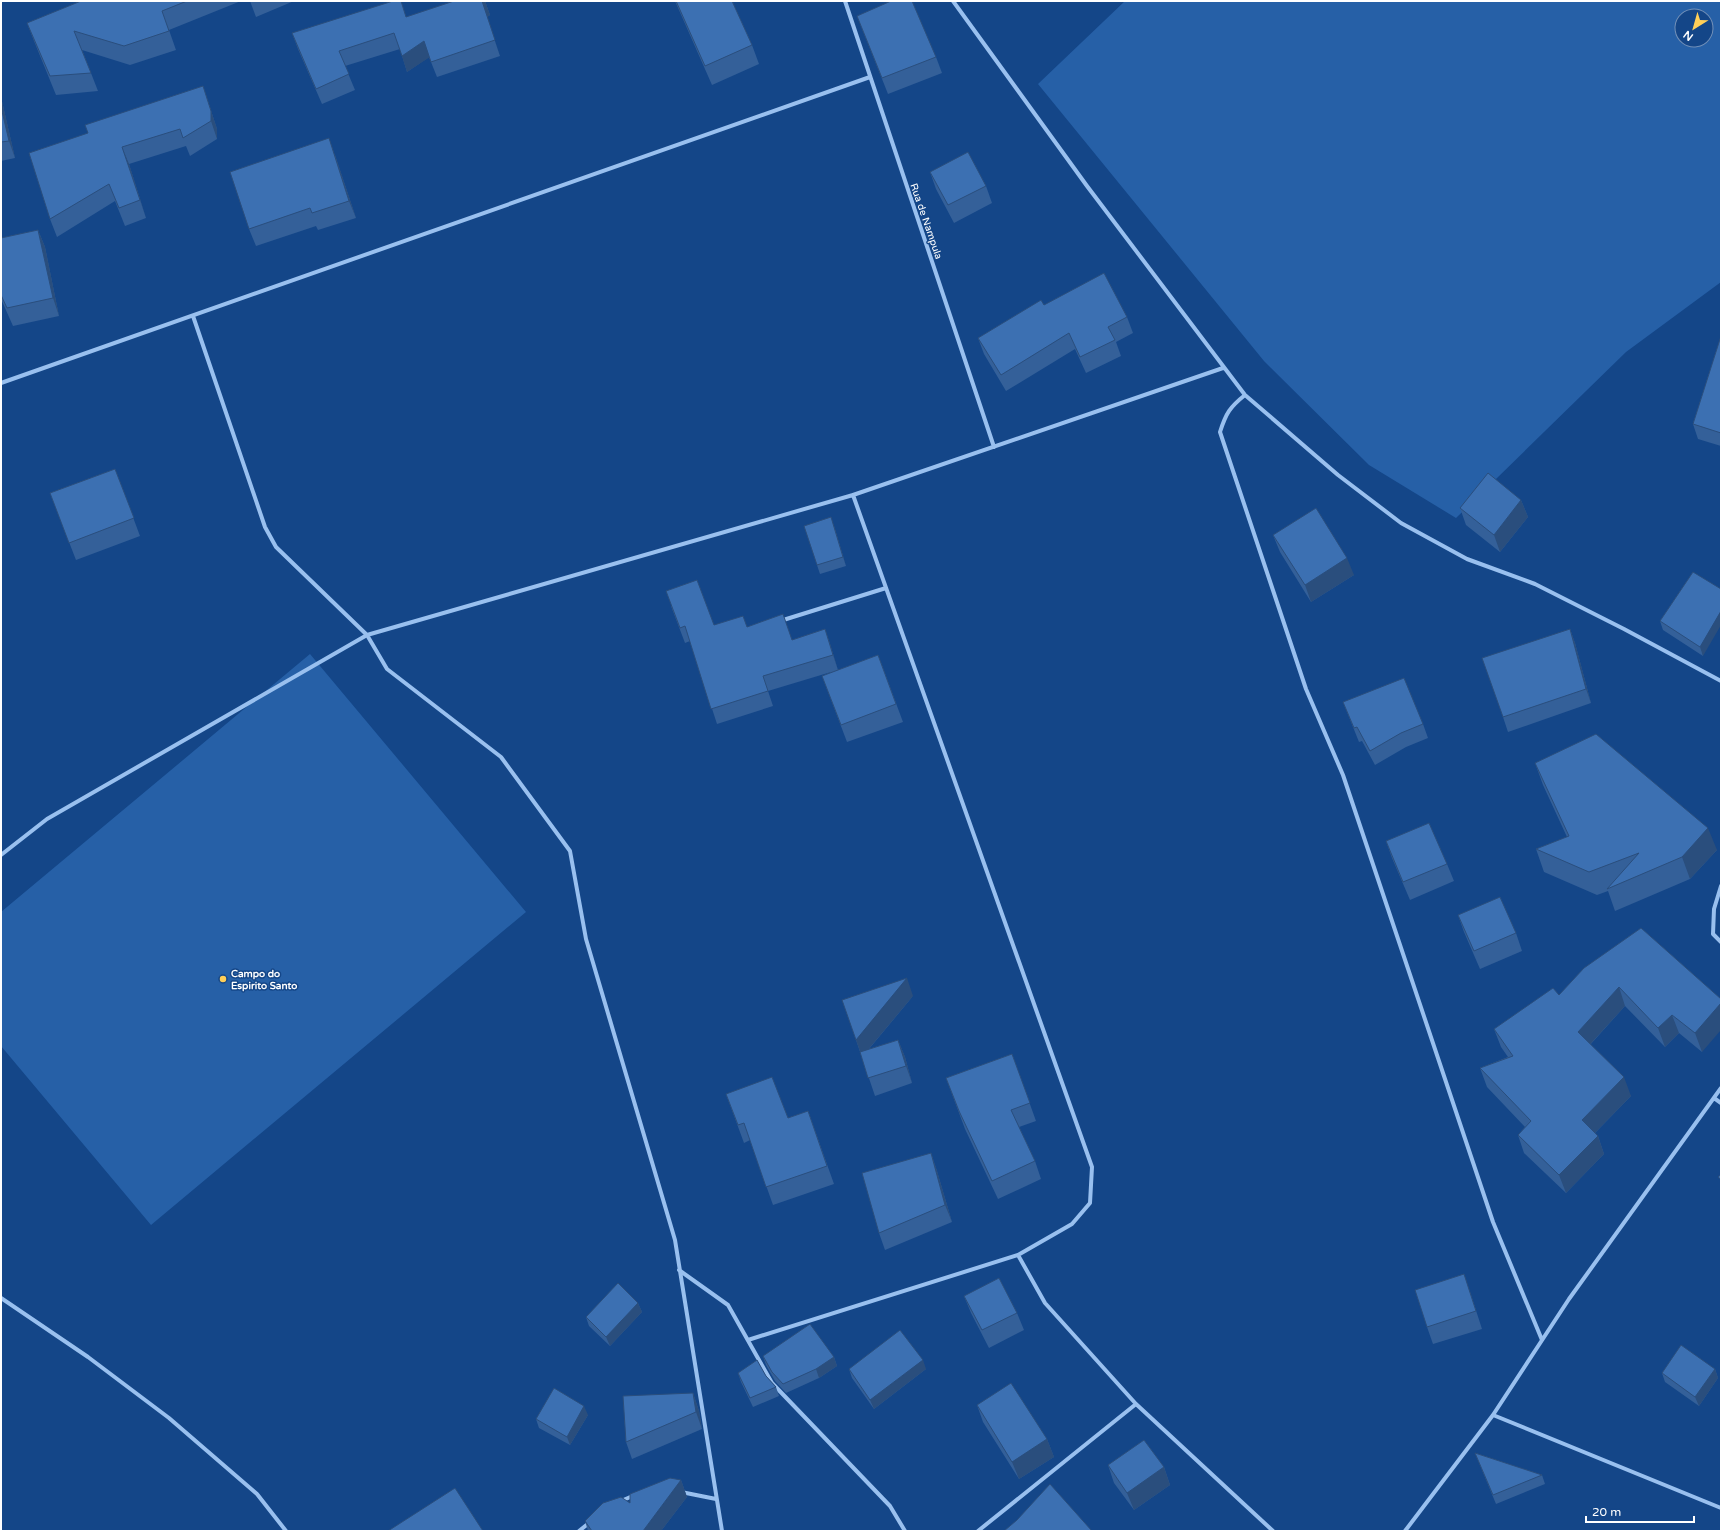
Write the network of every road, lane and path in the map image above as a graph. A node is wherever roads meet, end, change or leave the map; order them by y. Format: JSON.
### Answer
{"nodes":[{"id":1,"x":845,"y":1,"type":"edge"},
{"id":2,"x":953,"y":1,"type":"edge"},
{"id":3,"x":870,"y":76,"type":"junction"},
{"id":4,"x":193,"y":316,"type":"junction"},
{"id":5,"x":1224,"y":368,"type":"junction"},
{"id":6,"x":1,"y":383,"type":"edge"},
{"id":7,"x":1245,"y":395,"type":"junction"},
{"id":8,"x":994,"y":447,"type":"junction"},
{"id":9,"x":853,"y":495,"type":"junction"},
{"id":10,"x":886,"y":588,"type":"junction"},
{"id":11,"x":778,"y":621,"type":"edge"},
{"id":12,"x":367,"y":635,"type":"junction"},
{"id":13,"x":1721,"y":681,"type":"edge"},
{"id":14,"x":1,"y":855,"type":"edge"},
{"id":15,"x":1721,"y":886,"type":"edge"},
{"id":16,"x":1721,"y":942,"type":"edge"},
{"id":17,"x":1721,"y":1088,"type":"edge"},
{"id":18,"x":1714,"y":1098,"type":"junction"},
{"id":19,"x":1721,"y":1103,"type":"edge"},
{"id":20,"x":1018,"y":1255,"type":"junction"},
{"id":21,"x":679,"y":1270,"type":"junction"},
{"id":22,"x":1,"y":1298,"type":"edge"},
{"id":23,"x":748,"y":1340,"type":"junction"},
{"id":24,"x":1542,"y":1340,"type":"junction"},
{"id":25,"x":1136,"y":1404,"type":"junction"},
{"id":26,"x":1493,"y":1415,"type":"junction"},
{"id":27,"x":676,"y":1491,"type":"edge"},
{"id":28,"x":641,"y":1493,"type":"edge"},
{"id":29,"x":716,"y":1499,"type":"junction"},
{"id":30,"x":614,"y":1503,"type":"edge"},
{"id":31,"x":1721,"y":1508,"type":"edge"},
{"id":32,"x":591,"y":1522,"type":"edge"},
{"id":33,"x":286,"y":1531,"type":"edge"},
{"id":34,"x":579,"y":1531,"type":"edge"},
{"id":35,"x":722,"y":1531,"type":"edge"},
{"id":36,"x":905,"y":1531,"type":"edge"},
{"id":37,"x":978,"y":1531,"type":"edge"},
{"id":38,"x":1272,"y":1531,"type":"edge"},
{"id":39,"x":1405,"y":1531,"type":"edge"}],
"edges":[{"from":1,"to":3,"type":"street","name":"Rua de Nampula"},
{"from":2,"to":5,"type":"street"},
{"from":3,"to":4,"type":"street"},
{"from":3,"to":8,"type":"street","name":"Rua de Nampula"},
{"from":4,"to":6,"type":"street"},
{"from":4,"to":12,"type":"street"},
{"from":5,"to":7,"type":"street"},
{"from":5,"to":8,"type":"street"},
{"from":7,"to":13,"type":"street"},
{"from":7,"to":24,"type":"street"},
{"from":8,"to":9,"type":"street"},
{"from":9,"to":10,"type":"street"},
{"from":9,"to":12,"type":"street"},
{"from":10,"to":11,"type":"street"},
{"from":10,"to":20,"type":"street"},
{"from":12,"to":14,"type":"street"},
{"from":12,"to":21,"type":"street"},
{"from":15,"to":16,"type":"street"},
{"from":17,"to":18,"type":"street"},
{"from":18,"to":19,"type":"street"},
{"from":18,"to":24,"type":"street"},
{"from":20,"to":23,"type":"street"},
{"from":20,"to":25,"type":"street"},
{"from":21,"to":23,"type":"street"},
{"from":21,"to":29,"type":"street"},
{"from":22,"to":33,"type":"street"},
{"from":23,"to":36,"type":"street"},
{"from":24,"to":26,"type":"street"},
{"from":25,"to":37,"type":"street"},
{"from":25,"to":38,"type":"street"},
{"from":26,"to":31,"type":"street"},
{"from":26,"to":39,"type":"street"},
{"from":27,"to":29,"type":"street"},
{"from":28,"to":30,"type":"street"},
{"from":29,"to":35,"type":"street"},
{"from":32,"to":34,"type":"street"}]}
